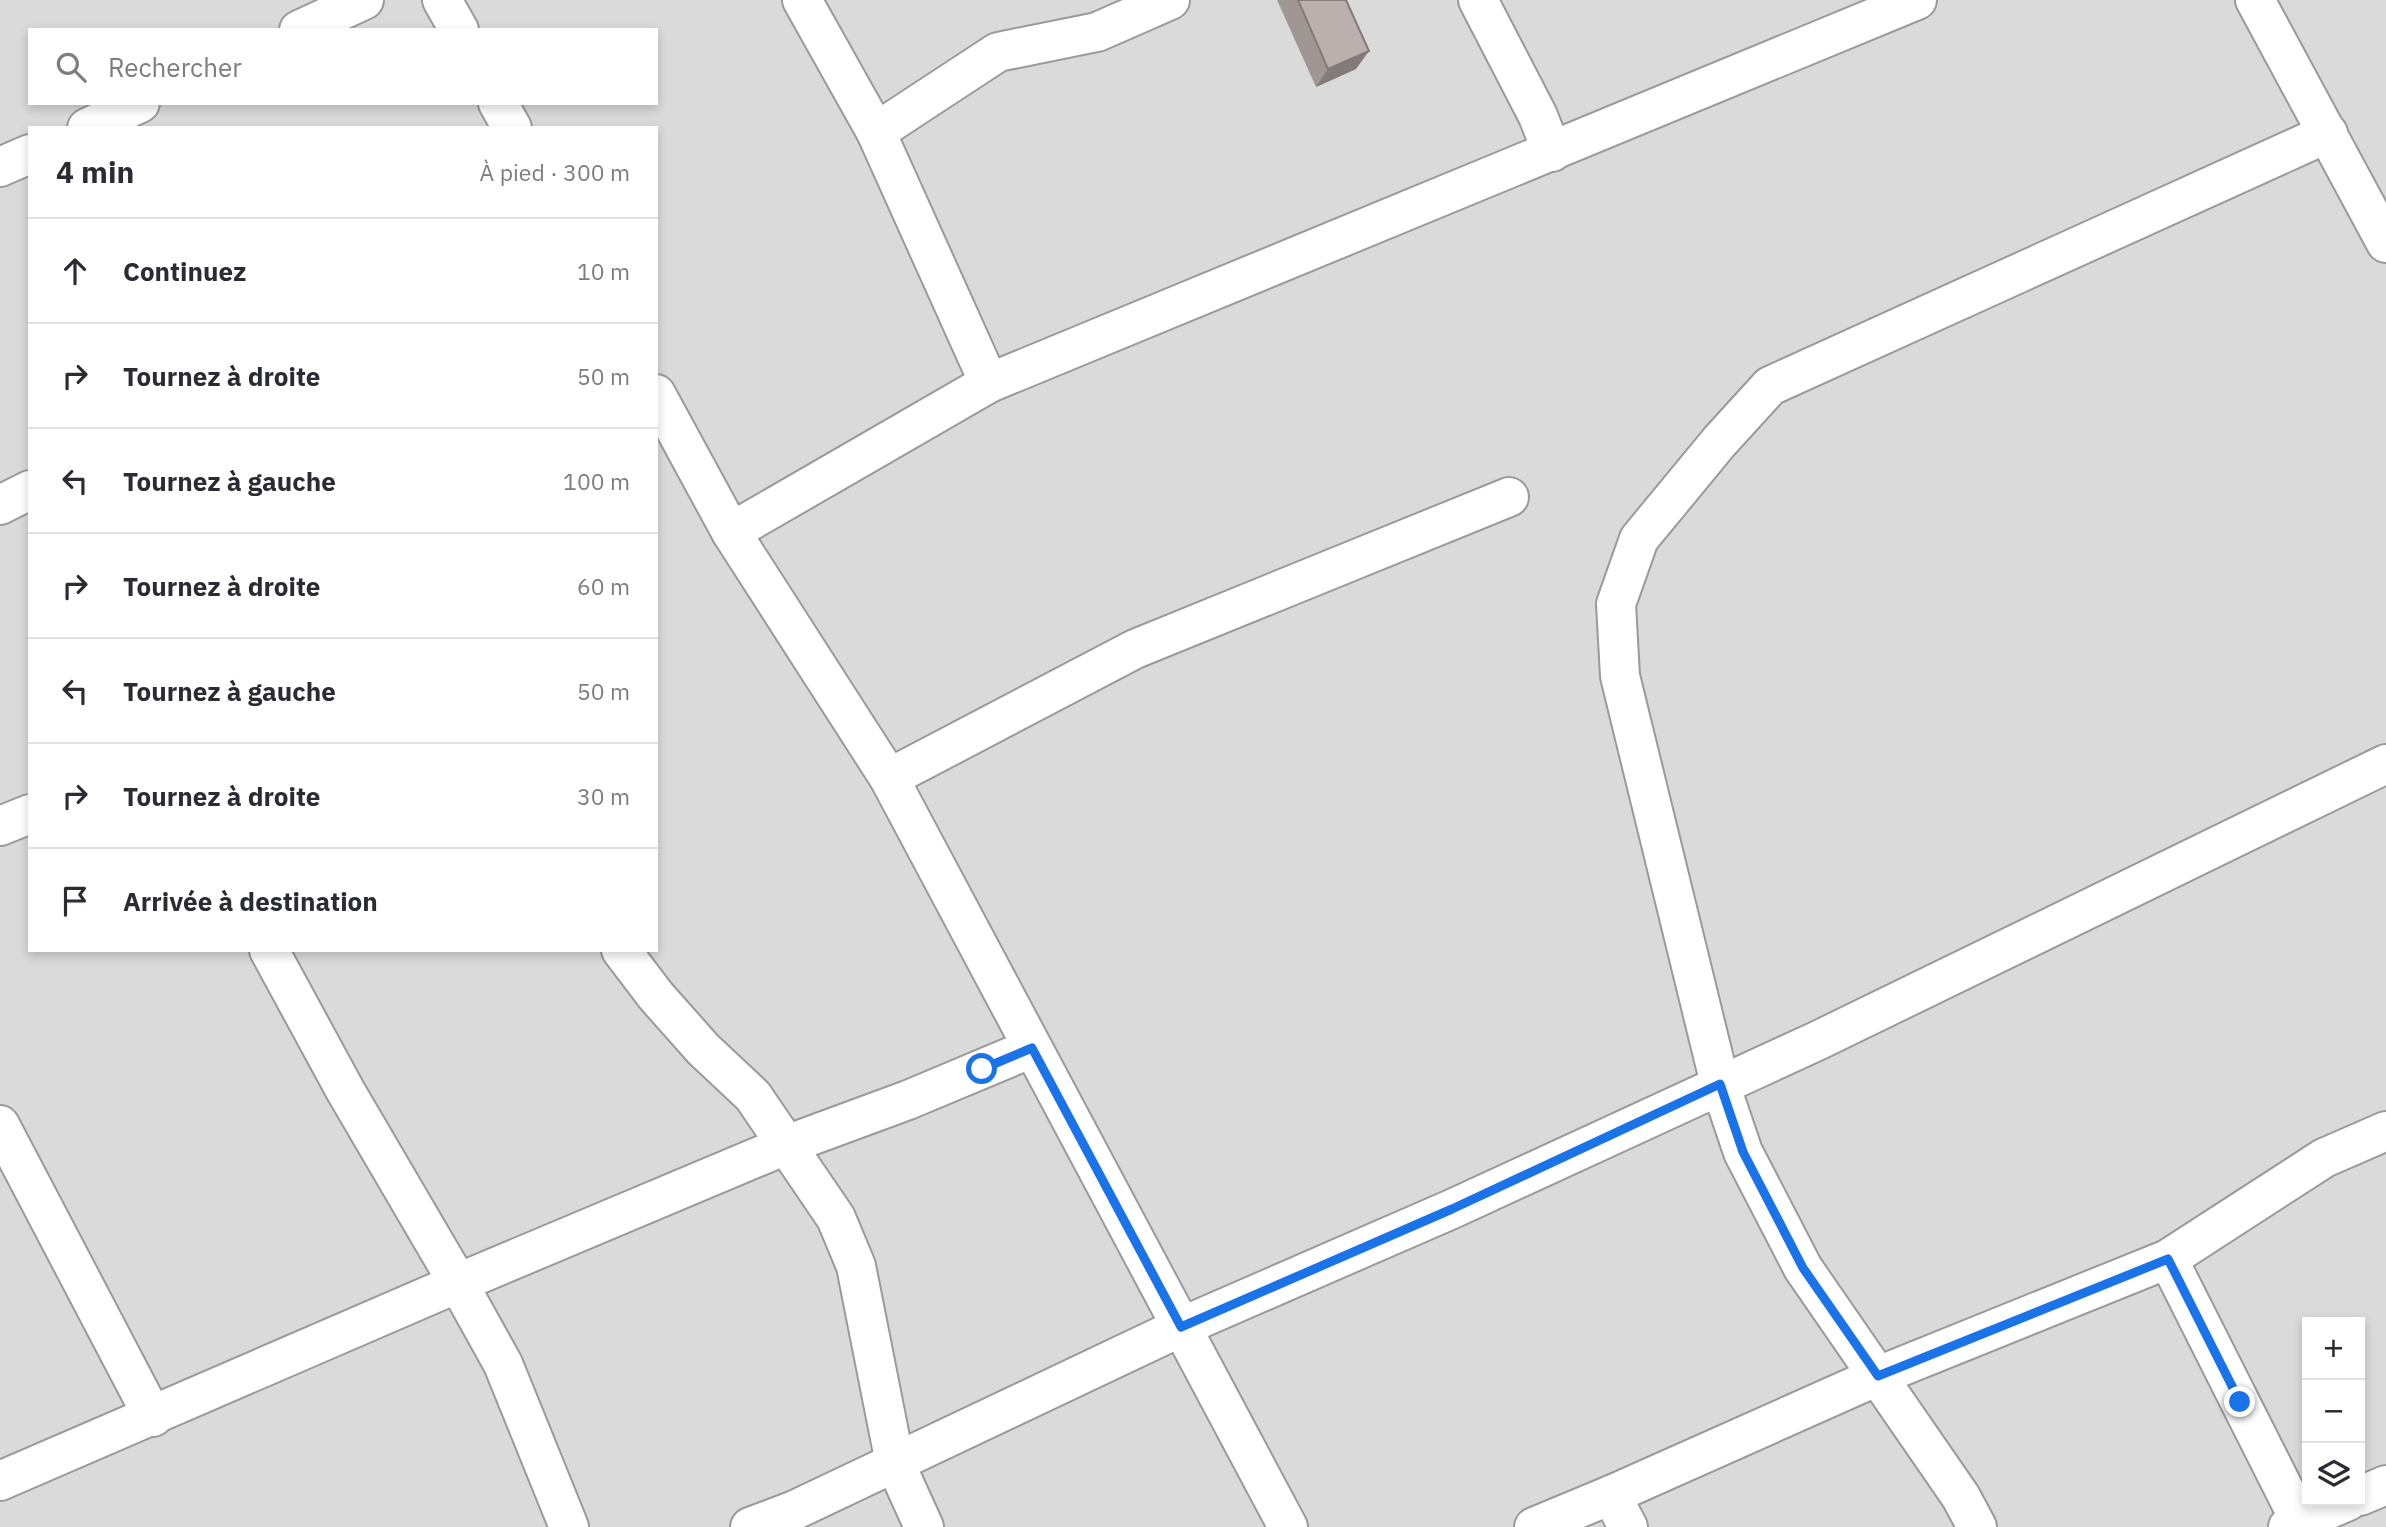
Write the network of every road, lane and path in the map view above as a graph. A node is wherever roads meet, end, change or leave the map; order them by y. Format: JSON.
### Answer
{"nodes":[{"id":1,"x":364,"y":0,"type":"edge"},
{"id":2,"x":442,"y":0,"type":"edge"},
{"id":3,"x":802,"y":0,"type":"edge"},
{"id":4,"x":1170,"y":0,"type":"edge"},
{"id":5,"x":1478,"y":0,"type":"edge"},
{"id":6,"x":1917,"y":0,"type":"edge"},
{"id":7,"x":2255,"y":0,"type":"edge"},
{"id":8,"x":303,"y":28,"type":"edge"},
{"id":9,"x":457,"y":28,"type":"edge"},
{"id":10,"x":136,"y":105,"type":"edge"},
{"id":11,"x":499,"y":105,"type":"edge"},
{"id":12,"x":91,"y":126,"type":"edge"},
{"id":13,"x":511,"y":126,"type":"edge"},
{"id":14,"x":876,"y":132,"type":"junction"},
{"id":15,"x":2328,"y":133,"type":"junction"},
{"id":16,"x":1552,"y":152,"type":"junction"},
{"id":17,"x":28,"y":155,"type":"edge"},
{"id":18,"x":0,"y":167,"type":"edge"},
{"id":19,"x":2386,"y":243,"type":"edge"},
{"id":20,"x":989,"y":383,"type":"junction"},
{"id":21,"x":658,"y":398,"type":"edge"},
{"id":22,"x":28,"y":491,"type":"edge"},
{"id":23,"x":1509,"y":497,"type":"dead end"},
{"id":24,"x":0,"y":505,"type":"edge"},
{"id":25,"x":731,"y":532,"type":"junction"},
{"id":26,"x":2386,"y":764,"type":"edge"},
{"id":27,"x":889,"y":778,"type":"junction"},
{"id":28,"x":28,"y":815,"type":"edge"},
{"id":29,"x":0,"y":826,"type":"edge"},
{"id":30,"x":270,"y":952,"type":"edge"},
{"id":31,"x":623,"y":952,"type":"edge"},
{"id":32,"x":1032,"y":1048,"type":"junction"},
{"id":33,"x":1720,"y":1084,"type":"junction"},
{"id":34,"x":0,"y":1125,"type":"edge"},
{"id":35,"x":2386,"y":1131,"type":"edge"},
{"id":36,"x":786,"y":1145,"type":"junction"},
{"id":37,"x":2168,"y":1259,"type":"junction"},
{"id":38,"x":458,"y":1283,"type":"junction"},
{"id":39,"x":1181,"y":1327,"type":"junction"},
{"id":40,"x":1878,"y":1376,"type":"junction"},
{"id":41,"x":153,"y":1417,"type":"junction"},
{"id":42,"x":895,"y":1463,"type":"junction"},
{"id":43,"x":0,"y":1481,"type":"edge"},
{"id":44,"x":2386,"y":1485,"type":"edge"},
{"id":45,"x":2365,"y":1494,"type":"edge"},
{"id":46,"x":2336,"y":1506,"type":"edge"},
{"id":47,"x":1620,"y":1511,"type":"edge"},
{"id":48,"x":2294,"y":1524,"type":"edge"},
{"id":49,"x":569,"y":1527,"type":"edge"},
{"id":50,"x":750,"y":1527,"type":"edge"},
{"id":51,"x":924,"y":1527,"type":"edge"},
{"id":52,"x":1288,"y":1527,"type":"edge"},
{"id":53,"x":1534,"y":1527,"type":"edge"},
{"id":54,"x":1977,"y":1527,"type":"edge"}],
"edges":[{"from":1,"to":8,"type":"street"},
{"from":2,"to":9,"type":"street"},
{"from":3,"to":14,"type":"street"},
{"from":4,"to":14,"type":"street"},
{"from":5,"to":16,"type":"street"},
{"from":6,"to":16,"type":"street"},
{"from":7,"to":15,"type":"street"},
{"from":10,"to":12,"type":"street"},
{"from":11,"to":13,"type":"street"},
{"from":14,"to":20,"type":"street"},
{"from":15,"to":19,"type":"street"},
{"from":15,"to":33,"type":"street"},
{"from":16,"to":20,"type":"street"},
{"from":17,"to":18,"type":"street"},
{"from":20,"to":25,"type":"street"},
{"from":21,"to":25,"type":"street"},
{"from":22,"to":24,"type":"street"},
{"from":23,"to":27,"type":"street"},
{"from":25,"to":27,"type":"street"},
{"from":26,"to":33,"type":"street"},
{"from":27,"to":32,"type":"street"},
{"from":28,"to":29,"type":"street"},
{"from":30,"to":38,"type":"street"},
{"from":31,"to":36,"type":"street"},
{"from":32,"to":36,"type":"street"},
{"from":32,"to":39,"type":"street"},
{"from":33,"to":39,"type":"street"},
{"from":33,"to":40,"type":"street"},
{"from":34,"to":41,"type":"street"},
{"from":35,"to":37,"type":"street"},
{"from":36,"to":38,"type":"street"},
{"from":36,"to":42,"type":"street"},
{"from":37,"to":40,"type":"street"},
{"from":37,"to":48,"type":"street"},
{"from":38,"to":41,"type":"street"},
{"from":38,"to":49,"type":"street"},
{"from":39,"to":42,"type":"street"},
{"from":39,"to":52,"type":"street"},
{"from":40,"to":47,"type":"street"},
{"from":40,"to":54,"type":"street"},
{"from":41,"to":43,"type":"street"},
{"from":42,"to":50,"type":"street"},
{"from":42,"to":51,"type":"street"},
{"from":44,"to":45,"type":"street"},
{"from":46,"to":48,"type":"street"},
{"from":47,"to":53,"type":"street"}]}
